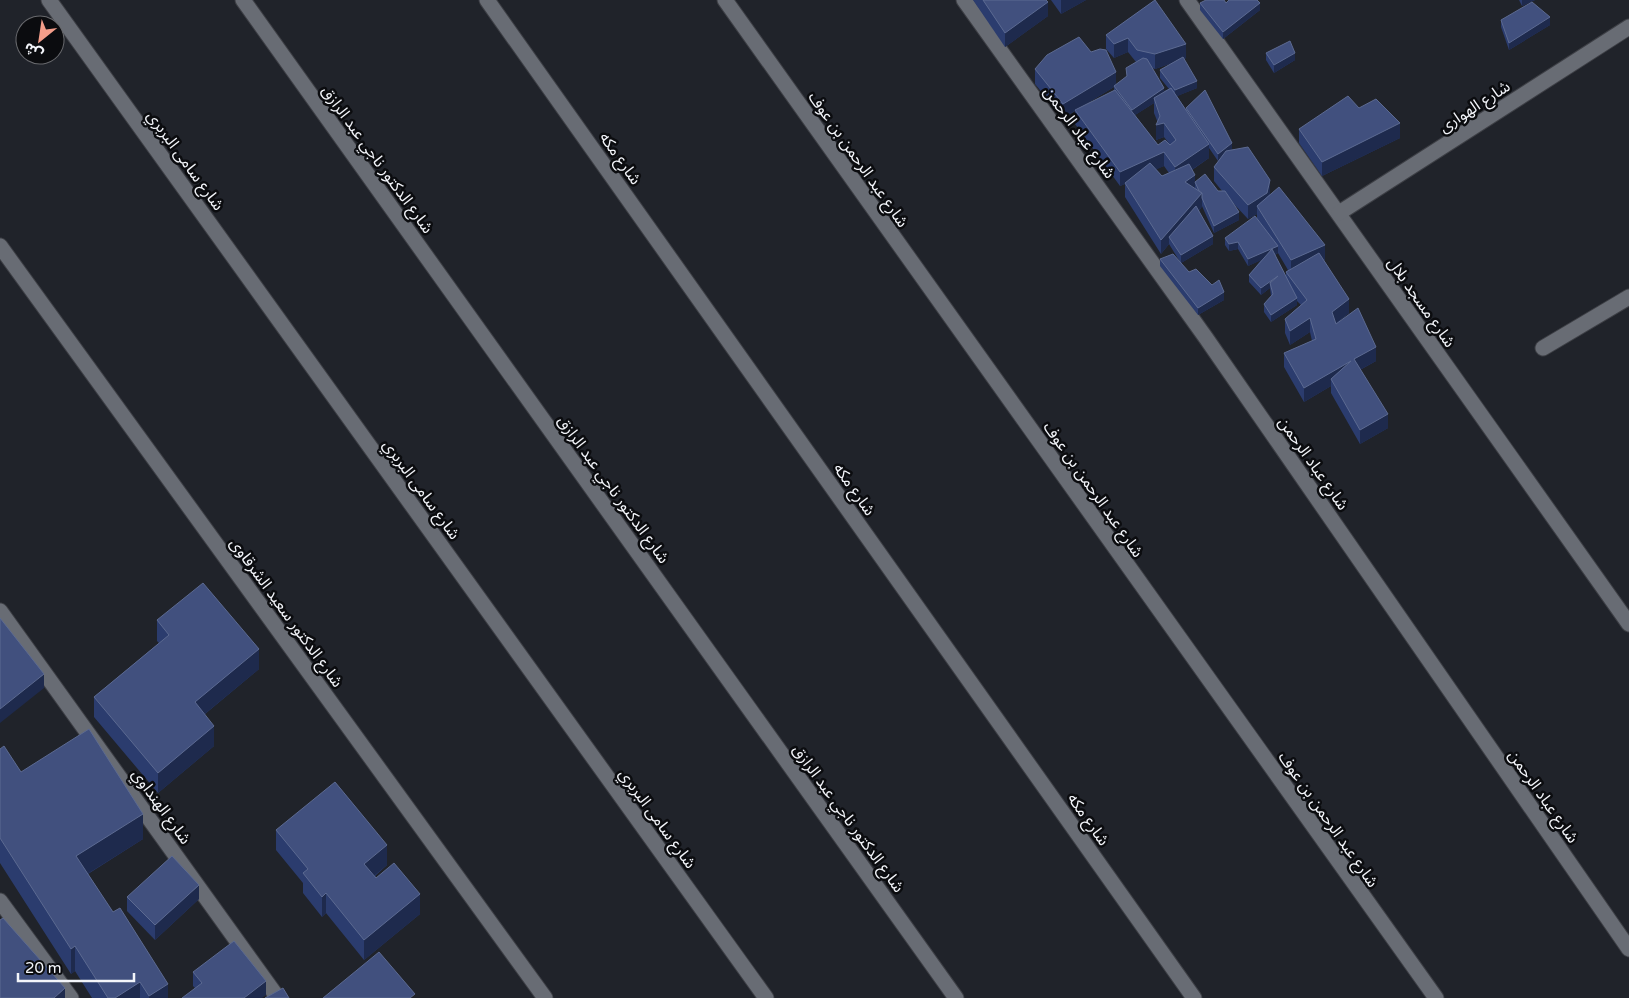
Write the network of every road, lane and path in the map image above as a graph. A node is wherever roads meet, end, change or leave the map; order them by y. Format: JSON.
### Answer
{"nodes":[{"id":1,"x":49,"y":0,"type":"edge"},
{"id":2,"x":243,"y":0,"type":"edge"},
{"id":3,"x":488,"y":0,"type":"edge"},
{"id":4,"x":725,"y":0,"type":"edge"},
{"id":5,"x":964,"y":0,"type":"edge"},
{"id":6,"x":1187,"y":0,"type":"edge"},
{"id":7,"x":1629,"y":27,"type":"edge"},
{"id":8,"x":1338,"y":213,"type":"junction"},
{"id":9,"x":0,"y":246,"type":"edge"},
{"id":10,"x":1629,"y":296,"type":"edge"},
{"id":11,"x":1543,"y":348,"type":"dead end"},
{"id":12,"x":0,"y":610,"type":"edge"},
{"id":13,"x":1629,"y":624,"type":"edge"},
{"id":14,"x":0,"y":901,"type":"edge"},
{"id":15,"x":1629,"y":949,"type":"edge"},
{"id":16,"x":71,"y":998,"type":"edge"},
{"id":17,"x":278,"y":998,"type":"edge"},
{"id":18,"x":545,"y":998,"type":"edge"},
{"id":19,"x":766,"y":998,"type":"edge"},
{"id":20,"x":956,"y":998,"type":"edge"},
{"id":21,"x":1194,"y":998,"type":"edge"},
{"id":22,"x":1436,"y":998,"type":"edge"}],
"edges":[{"from":1,"to":19,"type":"street","name":"شارع سامى البربري"},
{"from":2,"to":20,"type":"street","name":"شارع الدكتور ناجي عبد الرازق"},
{"from":3,"to":21,"type":"street","name":"شارع مكه"},
{"from":4,"to":22,"type":"street","name":"شارع عبد الرحمن بن عوف"},
{"from":5,"to":15,"type":"street","name":"شارع عباد الرحمن"},
{"from":6,"to":8,"type":"street","name":"شارع مسجد بلال"},
{"from":7,"to":8,"type":"street","name":"شارع الهوارى"},
{"from":8,"to":13,"type":"street","name":"شارع مسجد بلال"},
{"from":9,"to":18,"type":"street","name":"شارع الدكتور سعيد الشرقاوى"},
{"from":10,"to":11,"type":"street"},
{"from":12,"to":17,"type":"street","name":"شارع الهنداوي"},
{"from":14,"to":16,"type":"street"}]}
